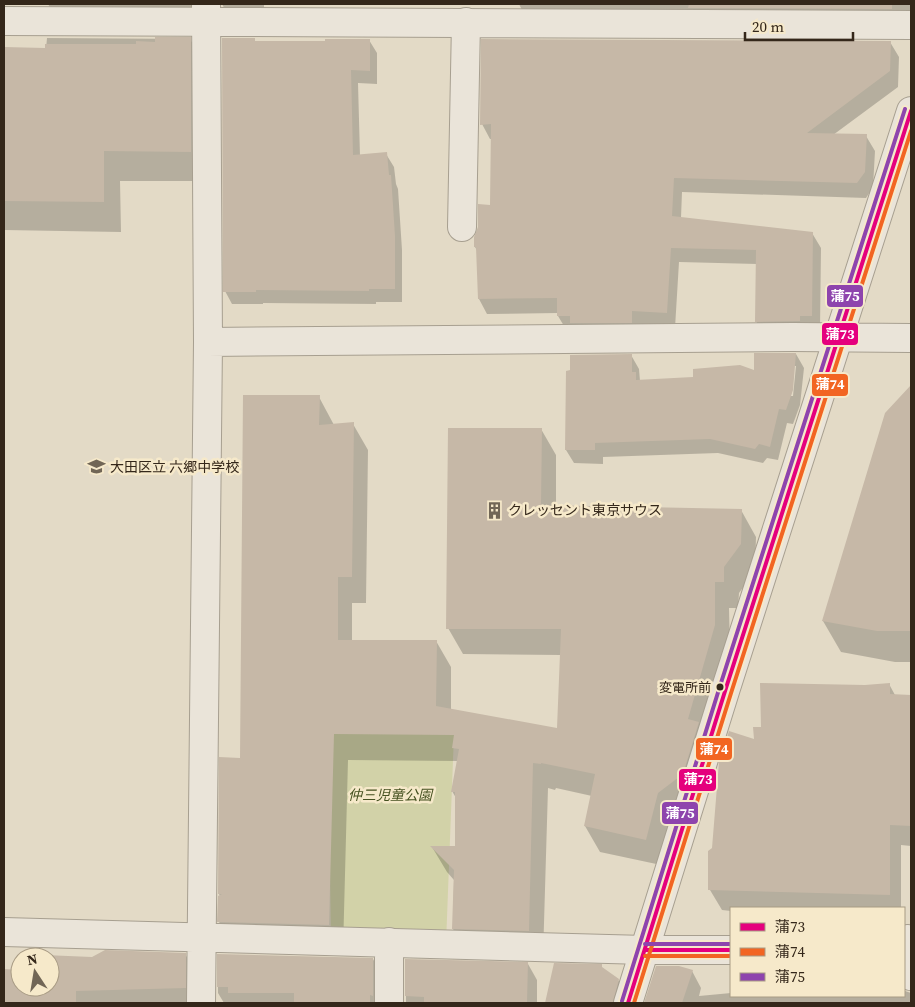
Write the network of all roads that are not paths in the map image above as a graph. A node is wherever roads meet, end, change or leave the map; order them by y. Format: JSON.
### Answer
{"nodes":[{"id":1,"x":206,"y":12,"type":"edge"},
{"id":2,"x":494,"y":13,"type":"edge"},
{"id":3,"x":586,"y":13,"type":"edge"},
{"id":4,"x":780,"y":14,"type":"edge"},
{"id":5,"x":4,"y":21,"type":"edge"},
{"id":6,"x":466,"y":22,"type":"junction"},
{"id":7,"x":911,"y":25,"type":"edge"},
{"id":8,"x":911,"y":111,"type":"edge"},
{"id":9,"x":462,"y":227,"type":"dead end"},
{"id":10,"x":839,"y":337,"type":"junction"},
{"id":11,"x":911,"y":338,"type":"edge"},
{"id":12,"x":208,"y":342,"type":"junction"},
{"id":13,"x":4,"y":932,"type":"edge"},
{"id":14,"x":202,"y":936,"type":"junction"},
{"id":15,"x":908,"y":939,"type":"edge"},
{"id":16,"x":389,"y":942,"type":"junction"},
{"id":17,"x":645,"y":950,"type":"junction"},
{"id":18,"x":730,"y":950,"type":"edge"},
{"id":19,"x":911,"y":976,"type":"edge"},
{"id":20,"x":201,"y":1003,"type":"edge"},
{"id":21,"x":389,"y":1003,"type":"edge"},
{"id":22,"x":628,"y":1003,"type":"edge"}],
"edges":[{"from":1,"to":5,"type":"street"},
{"from":1,"to":6,"type":"street"},
{"from":1,"to":12,"type":"street"},
{"from":2,"to":3,"type":"street"},
{"from":2,"to":6,"type":"street"},
{"from":3,"to":4,"type":"street"},
{"from":4,"to":7,"type":"street"},
{"from":6,"to":9,"type":"street"},
{"from":8,"to":10,"type":"street"},
{"from":10,"to":11,"type":"street"},
{"from":10,"to":12,"type":"street"},
{"from":10,"to":17,"type":"street"},
{"from":12,"to":14,"type":"street"},
{"from":13,"to":14,"type":"street"},
{"from":14,"to":16,"type":"street"},
{"from":14,"to":20,"type":"street"},
{"from":15,"to":19,"type":"street"},
{"from":16,"to":17,"type":"street"},
{"from":16,"to":21,"type":"street"},
{"from":17,"to":18,"type":"street"},
{"from":17,"to":22,"type":"street"}]}
